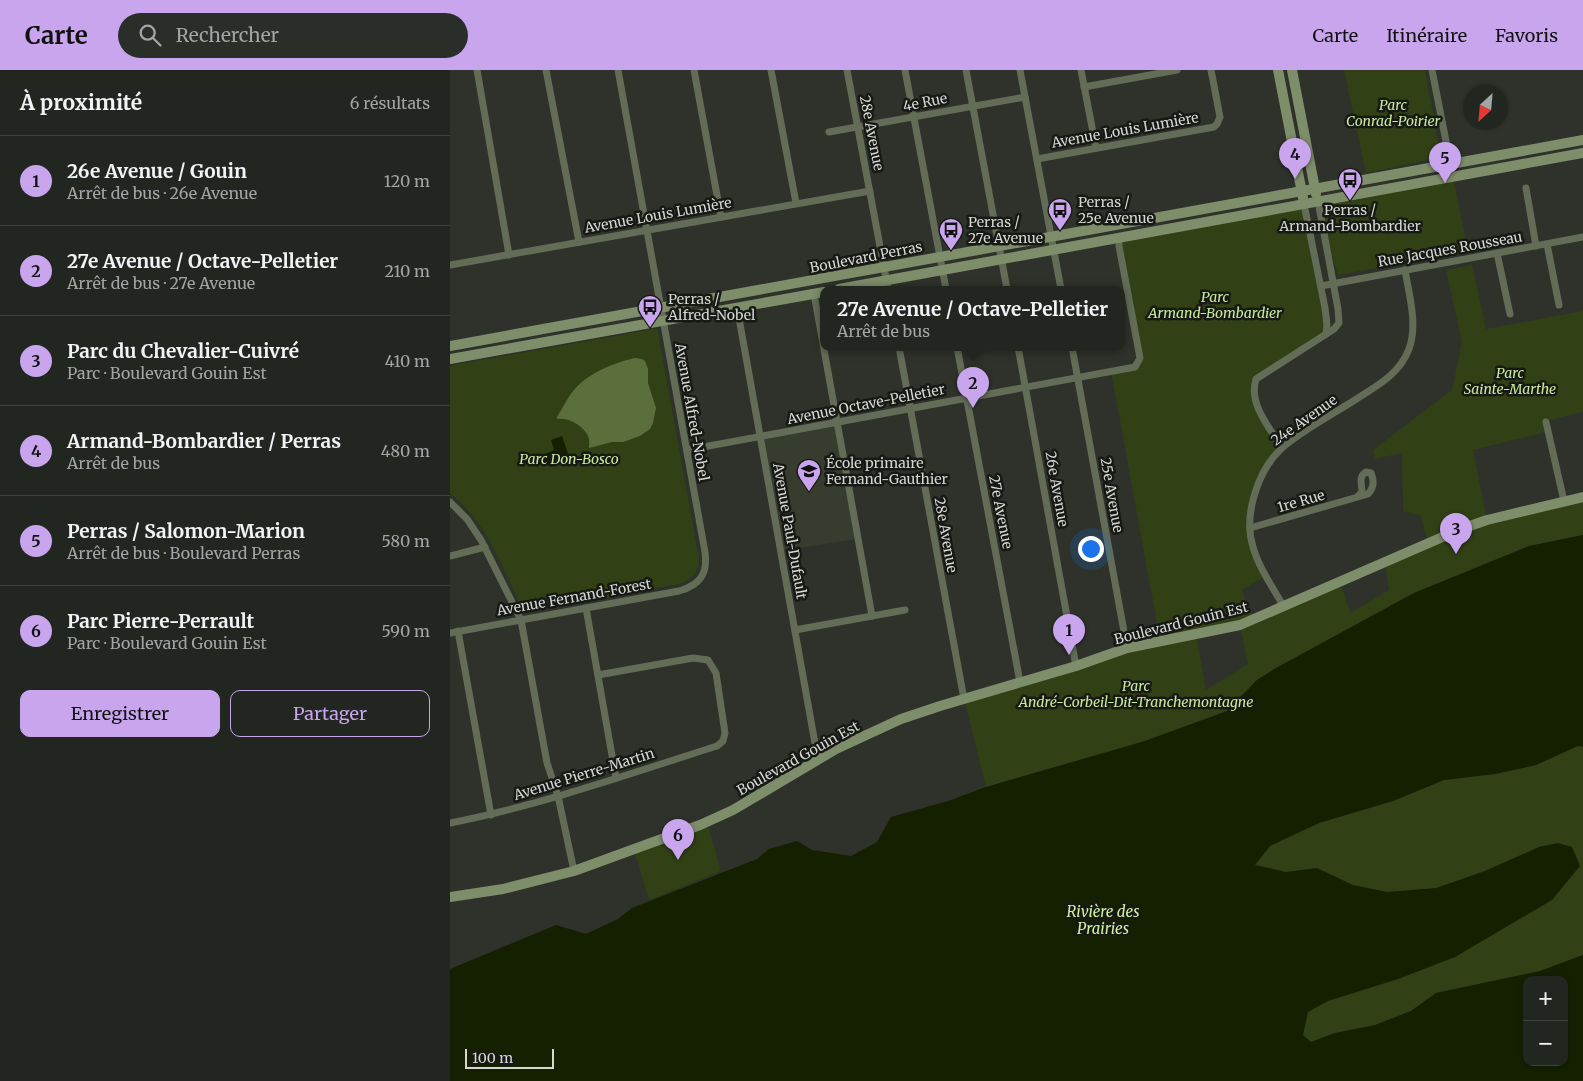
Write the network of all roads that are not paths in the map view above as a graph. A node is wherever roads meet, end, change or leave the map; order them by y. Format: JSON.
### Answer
{"nodes":[{"id":1,"x":477,"y":70,"type":"edge"},
{"id":2,"x":546,"y":70,"type":"edge"},
{"id":3,"x":618,"y":70,"type":"edge"},
{"id":4,"x":694,"y":70,"type":"edge"},
{"id":5,"x":771,"y":70,"type":"edge"},
{"id":6,"x":848,"y":70,"type":"edge"},
{"id":7,"x":905,"y":70,"type":"edge"},
{"id":8,"x":966,"y":70,"type":"edge"},
{"id":9,"x":1020,"y":70,"type":"edge"},
{"id":10,"x":1081,"y":70,"type":"edge"},
{"id":11,"x":1177,"y":70,"type":"edge"},
{"id":12,"x":1211,"y":70,"type":"edge"},
{"id":13,"x":1278,"y":70,"type":"edge"},
{"id":14,"x":1292,"y":70,"type":"edge"},
{"id":15,"x":1432,"y":70,"type":"edge"},
{"id":16,"x":1084,"y":87,"type":"junction"},
{"id":17,"x":1025,"y":97,"type":"junction"},
{"id":18,"x":972,"y":105,"type":"junction"},
{"id":19,"x":914,"y":117,"type":"junction"},
{"id":20,"x":858,"y":126,"type":"junction"},
{"id":21,"x":830,"y":132,"type":"dead end"},
{"id":22,"x":1583,"y":140,"type":"edge"},
{"id":23,"x":1096,"y":148,"type":"junction"},
{"id":24,"x":1583,"y":153,"type":"edge"},
{"id":25,"x":1037,"y":159,"type":"junction"},
{"id":26,"x":1450,"y":164,"type":"junction"},
{"id":27,"x":1454,"y":177,"type":"junction"},
{"id":28,"x":1526,"y":188,"type":"dead end"},
{"id":29,"x":1315,"y":189,"type":"junction"},
{"id":30,"x":870,"y":191,"type":"junction"},
{"id":31,"x":1302,"y":192,"type":"junction"},
{"id":32,"x":1318,"y":201,"type":"junction"},
{"id":33,"x":796,"y":203,"type":"junction"},
{"id":34,"x":1304,"y":204,"type":"junction"},
{"id":35,"x":721,"y":217,"type":"junction"},
{"id":36,"x":647,"y":230,"type":"junction"},
{"id":37,"x":1052,"y":237,"type":"junction"},
{"id":38,"x":1583,"y":237,"type":"edge"},
{"id":39,"x":1119,"y":238,"type":"junction"},
{"id":40,"x":579,"y":242,"type":"junction"},
{"id":41,"x":1547,"y":244,"type":"junction"},
{"id":42,"x":999,"y":246,"type":"junction"},
{"id":43,"x":1536,"y":246,"type":"junction"},
{"id":44,"x":1054,"y":249,"type":"junction"},
{"id":45,"x":1497,"y":253,"type":"junction"},
{"id":46,"x":509,"y":255,"type":"junction"},
{"id":47,"x":940,"y":257,"type":"junction"},
{"id":48,"x":1001,"y":259,"type":"junction"},
{"id":49,"x":450,"y":265,"type":"edge"},
{"id":50,"x":885,"y":268,"type":"junction"},
{"id":51,"x":942,"y":270,"type":"junction"},
{"id":52,"x":1405,"y":270,"type":"junction"},
{"id":53,"x":1333,"y":284,"type":"junction"},
{"id":54,"x":888,"y":285,"type":"edge"},
{"id":55,"x":945,"y":286,"type":"edge"},
{"id":56,"x":1006,"y":286,"type":"edge"},
{"id":57,"x":1060,"y":286,"type":"edge"},
{"id":58,"x":1321,"y":286,"type":"junction"},
{"id":59,"x":819,"y":293,"type":"edge"},
{"id":60,"x":1559,"y":304,"type":"dead end"},
{"id":61,"x":737,"y":307,"type":"junction"},
{"id":62,"x":661,"y":308,"type":"junction"},
{"id":63,"x":1510,"y":314,"type":"dead end"},
{"id":64,"x":663,"y":321,"type":"junction"},
{"id":65,"x":1326,"y":334,"type":"junction"},
{"id":66,"x":450,"y":346,"type":"edge"},
{"id":67,"x":827,"y":351,"type":"edge"},
{"id":68,"x":900,"y":351,"type":"edge"},
{"id":69,"x":958,"y":351,"type":"edge"},
{"id":70,"x":1019,"y":351,"type":"edge"},
{"id":71,"x":1073,"y":351,"type":"edge"},
{"id":72,"x":450,"y":359,"type":"edge"},
{"id":73,"x":1077,"y":378,"type":"junction"},
{"id":74,"x":1026,"y":387,"type":"junction"},
{"id":75,"x":967,"y":398,"type":"junction"},
{"id":76,"x":911,"y":408,"type":"junction"},
{"id":77,"x":836,"y":422,"type":"junction"},
{"id":78,"x":1546,"y":422,"type":"dead end"},
{"id":79,"x":760,"y":438,"type":"junction"},
{"id":80,"x":1282,"y":448,"type":"junction"},
{"id":81,"x":687,"y":450,"type":"junction"},
{"id":82,"x":1357,"y":497,"type":"dead end"},
{"id":83,"x":1583,"y":497,"type":"edge"},
{"id":84,"x":450,"y":502,"type":"edge"},
{"id":85,"x":1564,"y":502,"type":"junction"},
{"id":86,"x":1250,"y":528,"type":"junction"},
{"id":87,"x":485,"y":547,"type":"junction"},
{"id":88,"x":450,"y":556,"type":"edge"},
{"id":89,"x":699,"y":580,"type":"joint"},
{"id":90,"x":1284,"y":607,"type":"junction"},
{"id":91,"x":586,"y":608,"type":"junction"},
{"id":92,"x":905,"y":610,"type":"dead end"},
{"id":93,"x":872,"y":616,"type":"junction"},
{"id":94,"x":521,"y":620,"type":"junction"},
{"id":95,"x":795,"y":630,"type":"junction"},
{"id":96,"x":454,"y":632,"type":"edge"},
{"id":97,"x":1127,"y":648,"type":"junction"},
{"id":98,"x":1076,"y":666,"type":"junction"},
{"id":99,"x":598,"y":675,"type":"junction"},
{"id":100,"x":1020,"y":682,"type":"junction"},
{"id":101,"x":964,"y":699,"type":"junction"},
{"id":102,"x":818,"y":760,"type":"junction"},
{"id":103,"x":616,"y":778,"type":"junction"},
{"id":104,"x":558,"y":796,"type":"junction"},
{"id":105,"x":491,"y":815,"type":"junction"},
{"id":106,"x":450,"y":823,"type":"edge"},
{"id":107,"x":574,"y":871,"type":"junction"},
{"id":108,"x":450,"y":897,"type":"edge"}],
"edges":[{"from":1,"to":46,"type":"street"},
{"from":2,"to":40,"type":"street"},
{"from":3,"to":36,"type":"street","name":"Avenue Alfred-Nobel"},
{"from":4,"to":35,"type":"street"},
{"from":5,"to":33,"type":"street"},
{"from":6,"to":20,"type":"street","name":"28e Avenue"},
{"from":7,"to":19,"type":"street"},
{"from":8,"to":18,"type":"street"},
{"from":9,"to":17,"type":"street"},
{"from":10,"to":16,"type":"street"},
{"from":11,"to":16,"type":"street"},
{"from":12,"to":23,"type":"street","name":"Avenue Louis Lumière"},
{"from":13,"to":31,"type":"main road"},
{"from":14,"to":29,"type":"main road"},
{"from":15,"to":26,"type":"street"},
{"from":16,"to":23,"type":"street"},
{"from":17,"to":18,"type":"street","name":"4e Rue"},
{"from":17,"to":25,"type":"street"},
{"from":18,"to":19,"type":"street","name":"4e Rue"},
{"from":18,"to":42,"type":"street"},
{"from":19,"to":20,"type":"street","name":"4e Rue"},
{"from":19,"to":47,"type":"street"},
{"from":20,"to":21,"type":"street","name":"4e Rue"},
{"from":20,"to":30,"type":"street","name":"28e Avenue"},
{"from":22,"to":26,"type":"main road","name":"Boulevard Perras"},
{"from":23,"to":25,"type":"street","name":"Avenue Louis Lumière"},
{"from":24,"to":27,"type":"main road","name":"Boulevard Perras"},
{"from":25,"to":37,"type":"street"},
{"from":26,"to":27,"type":"street"},
{"from":26,"to":29,"type":"main road","name":"Boulevard Perras"},
{"from":27,"to":32,"type":"main road","name":"Boulevard Perras"},
{"from":28,"to":43,"type":"street"},
{"from":29,"to":31,"type":"main road","name":"Boulevard Perras"},
{"from":29,"to":32,"type":"main road"},
{"from":30,"to":33,"type":"street","name":"Avenue Louis Lumière"},
{"from":30,"to":50,"type":"street","name":"28e Avenue"},
{"from":31,"to":34,"type":"main road"},
{"from":31,"to":37,"type":"main road","name":"Boulevard Perras"},
{"from":32,"to":34,"type":"main road","name":"Boulevard Perras"},
{"from":32,"to":53,"type":"street"},
{"from":33,"to":35,"type":"street","name":"Avenue Louis Lumière"},
{"from":34,"to":39,"type":"main road","name":"Boulevard Perras"},
{"from":34,"to":58,"type":"street"},
{"from":35,"to":36,"type":"street","name":"Avenue Louis Lumière"},
{"from":36,"to":40,"type":"street","name":"Avenue Louis Lumière"},
{"from":36,"to":62,"type":"street","name":"Avenue Alfred-Nobel"},
{"from":37,"to":42,"type":"main road","name":"Boulevard Perras"},
{"from":37,"to":44,"type":"street"},
{"from":38,"to":41,"type":"street","name":"Rue Jacques Rousseau"},
{"from":39,"to":44,"type":"main road","name":"Boulevard Perras"},
{"from":39,"to":73,"type":"street","name":"Avenue Octave-Pelletier"},
{"from":40,"to":46,"type":"street","name":"Avenue Louis Lumière"},
{"from":41,"to":43,"type":"street","name":"Rue Jacques Rousseau"},
{"from":41,"to":60,"type":"street"},
{"from":42,"to":47,"type":"main road","name":"Boulevard Perras"},
{"from":42,"to":48,"type":"street"},
{"from":43,"to":45,"type":"street","name":"Rue Jacques Rousseau"},
{"from":44,"to":48,"type":"main road","name":"Boulevard Perras"},
{"from":44,"to":57,"type":"street"},
{"from":45,"to":52,"type":"street","name":"Rue Jacques Rousseau"},
{"from":45,"to":63,"type":"street"},
{"from":46,"to":49,"type":"street","name":"Avenue Louis Lumière"},
{"from":47,"to":50,"type":"main road","name":"Boulevard Perras"},
{"from":47,"to":51,"type":"street"},
{"from":48,"to":51,"type":"main road","name":"Boulevard Perras"},
{"from":48,"to":56,"type":"street"},
{"from":50,"to":54,"type":"street","name":"28e Avenue"},
{"from":50,"to":62,"type":"main road","name":"Boulevard Perras"},
{"from":51,"to":54,"type":"main road","name":"Boulevard Perras"},
{"from":51,"to":55,"type":"street"},
{"from":52,"to":53,"type":"street","name":"Rue Jacques Rousseau"},
{"from":52,"to":80,"type":"street","name":"24e Avenue"},
{"from":53,"to":58,"type":"street","name":"Rue Jacques Rousseau"},
{"from":53,"to":65,"type":"street"},
{"from":58,"to":65,"type":"street"},
{"from":59,"to":61,"type":"main road","name":"Boulevard Perras"},
{"from":61,"to":64,"type":"main road","name":"Boulevard Perras"},
{"from":61,"to":79,"type":"street","name":"Avenue Paul-Dufault"},
{"from":62,"to":64,"type":"street","name":"Avenue Alfred-Nobel"},
{"from":62,"to":66,"type":"main road","name":"Boulevard Perras"},
{"from":64,"to":72,"type":"main road","name":"Boulevard Perras"},
{"from":64,"to":81,"type":"street","name":"Avenue Alfred-Nobel"},
{"from":65,"to":80,"type":"street"},
{"from":67,"to":77,"type":"street"},
{"from":68,"to":76,"type":"street","name":"28e Avenue"},
{"from":69,"to":75,"type":"street","name":"27e Avenue"},
{"from":70,"to":74,"type":"street","name":"26e Avenue"},
{"from":71,"to":73,"type":"street","name":"25e Avenue"},
{"from":73,"to":74,"type":"street","name":"Avenue Octave-Pelletier"},
{"from":73,"to":97,"type":"street","name":"25e Avenue"},
{"from":74,"to":75,"type":"street","name":"Avenue Octave-Pelletier"},
{"from":74,"to":98,"type":"street","name":"26e Avenue"},
{"from":75,"to":76,"type":"street","name":"Avenue Octave-Pelletier"},
{"from":75,"to":100,"type":"street","name":"27e Avenue"},
{"from":76,"to":77,"type":"street","name":"Avenue Octave-Pelletier"},
{"from":76,"to":101,"type":"street","name":"28e Avenue"},
{"from":77,"to":79,"type":"street","name":"Avenue Octave-Pelletier"},
{"from":77,"to":93,"type":"street"},
{"from":78,"to":85,"type":"street"},
{"from":79,"to":81,"type":"street","name":"Avenue Octave-Pelletier"},
{"from":79,"to":95,"type":"street","name":"Avenue Paul-Dufault"},
{"from":80,"to":86,"type":"street","name":"24e Avenue"},
{"from":81,"to":89,"type":"street","name":"Avenue Alfred-Nobel"},
{"from":82,"to":86,"type":"street","name":"1re Rue"},
{"from":83,"to":85,"type":"main road","name":"Boulevard Gouin Est"},
{"from":84,"to":87,"type":"street"},
{"from":85,"to":90,"type":"main road","name":"Boulevard Gouin Est"},
{"from":86,"to":90,"type":"street","name":"24e Avenue"},
{"from":87,"to":88,"type":"street"},
{"from":87,"to":94,"type":"street"},
{"from":89,"to":91,"type":"street","name":"Avenue Fernand-Forest"},
{"from":90,"to":97,"type":"main road","name":"Boulevard Gouin Est"},
{"from":91,"to":94,"type":"street","name":"Avenue Fernand-Forest"},
{"from":91,"to":99,"type":"street"},
{"from":92,"to":93,"type":"street"},
{"from":93,"to":95,"type":"street"},
{"from":94,"to":96,"type":"street","name":"Avenue Fernand-Forest"},
{"from":94,"to":104,"type":"street"},
{"from":95,"to":102,"type":"street","name":"Avenue Paul-Dufault"},
{"from":96,"to":105,"type":"street"},
{"from":97,"to":98,"type":"main road","name":"Boulevard Gouin Est"},
{"from":98,"to":100,"type":"main road","name":"Boulevard Gouin Est"},
{"from":99,"to":103,"type":"street"},
{"from":99,"to":103,"type":"street","name":"Avenue Pierre-Martin"},
{"from":100,"to":101,"type":"main road","name":"Boulevard Gouin Est"},
{"from":101,"to":102,"type":"main road","name":"Boulevard Gouin Est"},
{"from":102,"to":107,"type":"main road","name":"Boulevard Gouin Est"},
{"from":103,"to":104,"type":"street","name":"Avenue Pierre-Martin"},
{"from":104,"to":105,"type":"street","name":"Avenue Pierre-Martin"},
{"from":104,"to":107,"type":"street"},
{"from":105,"to":106,"type":"street","name":"Avenue Pierre-Martin"},
{"from":107,"to":108,"type":"main road","name":"Boulevard Gouin Est"}]}
